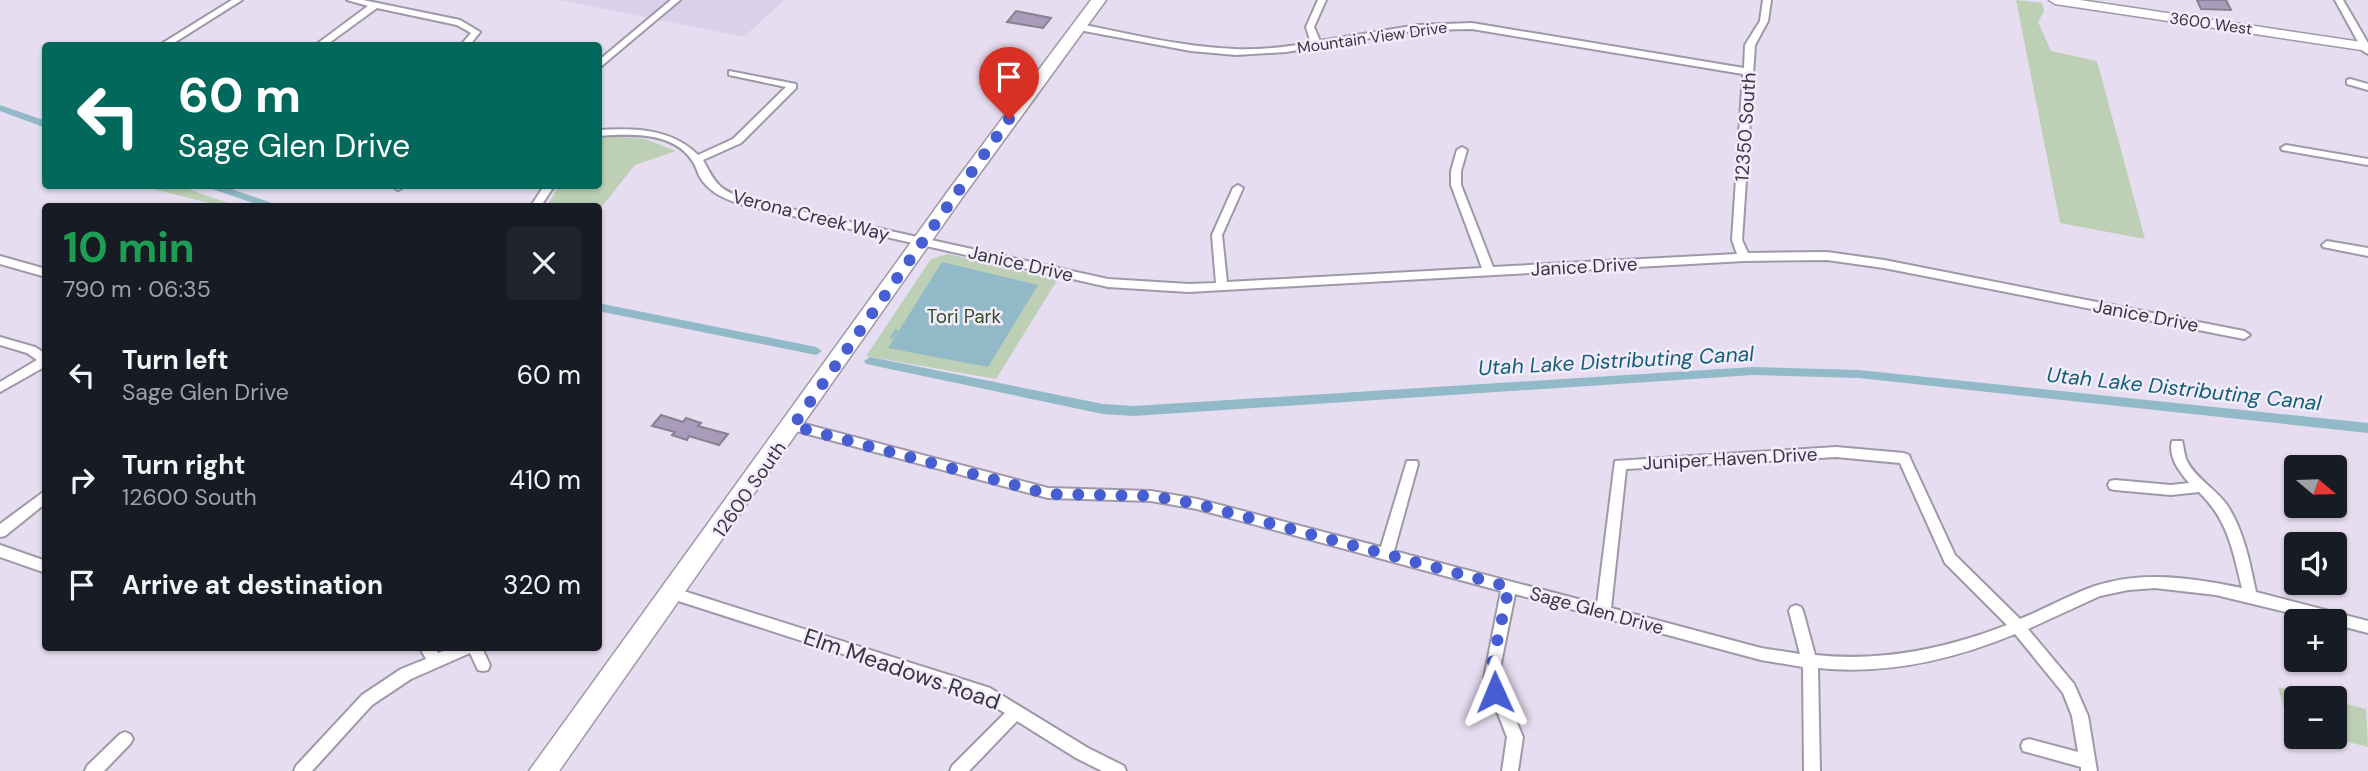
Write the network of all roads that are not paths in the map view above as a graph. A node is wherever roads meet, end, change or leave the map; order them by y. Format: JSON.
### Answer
{"nodes":[{"id":1,"x":238,"y":0,"type":"edge"},
{"id":2,"x":351,"y":0,"type":"edge"},
{"id":3,"x":676,"y":0,"type":"edge"},
{"id":4,"x":1099,"y":0,"type":"edge"},
{"id":5,"x":1322,"y":0,"type":"edge"},
{"id":6,"x":1767,"y":0,"type":"edge"},
{"id":7,"x":2055,"y":0,"type":"edge"},
{"id":8,"x":2339,"y":0,"type":"edge"},
{"id":9,"x":2072,"y":1,"type":"edge"},
{"id":10,"x":375,"y":5,"type":"junction"},
{"id":11,"x":1079,"y":27,"type":"junction"},
{"id":12,"x":169,"y":42,"type":"edge"},
{"id":13,"x":324,"y":42,"type":"edge"},
{"id":14,"x":467,"y":42,"type":"edge"},
{"id":15,"x":1316,"y":44,"type":"junction"},
{"id":16,"x":2367,"y":48,"type":"edge"},
{"id":17,"x":602,"y":63,"type":"edge"},
{"id":18,"x":1749,"y":72,"type":"junction"},
{"id":19,"x":732,"y":74,"type":"dead end"},
{"id":20,"x":2350,"y":82,"type":"dead end"},
{"id":21,"x":2368,"y":87,"type":"edge"},
{"id":22,"x":602,"y":133,"type":"edge"},
{"id":23,"x":2286,"y":148,"type":"dead end"},
{"id":24,"x":1462,"y":150,"type":"dead end"},
{"id":25,"x":697,"y":159,"type":"junction"},
{"id":26,"x":2368,"y":162,"type":"edge"},
{"id":27,"x":1238,"y":188,"type":"dead end"},
{"id":28,"x":923,"y":241,"type":"junction"},
{"id":29,"x":2327,"y":245,"type":"dead end"},
{"id":30,"x":2368,"y":252,"type":"edge"},
{"id":31,"x":1744,"y":257,"type":"junction"},
{"id":32,"x":3,"y":263,"type":"edge"},
{"id":33,"x":1488,"y":270,"type":"junction"},
{"id":34,"x":42,"y":272,"type":"edge"},
{"id":35,"x":1222,"y":286,"type":"junction"},
{"id":36,"x":2244,"y":335,"type":"dead end"},
{"id":37,"x":0,"y":341,"type":"edge"},
{"id":38,"x":42,"y":357,"type":"edge"},
{"id":39,"x":42,"y":362,"type":"edge"},
{"id":40,"x":0,"y":388,"type":"edge"},
{"id":41,"x":793,"y":426,"type":"junction"},
{"id":42,"x":2177,"y":444,"type":"dead end"},
{"id":43,"x":1412,"y":464,"type":"dead end"},
{"id":44,"x":2115,"y":485,"type":"dead end"},
{"id":45,"x":2202,"y":486,"type":"junction"},
{"id":46,"x":42,"y":498,"type":"edge"},
{"id":47,"x":0,"y":532,"type":"edge"},
{"id":48,"x":0,"y":551,"type":"edge"},
{"id":49,"x":1387,"y":555,"type":"junction"},
{"id":50,"x":42,"y":566,"type":"edge"},
{"id":51,"x":1509,"y":587,"type":"junction"},
{"id":52,"x":674,"y":594,"type":"junction"},
{"id":53,"x":2251,"y":599,"type":"junction"},
{"id":54,"x":1796,"y":611,"type":"dead end"},
{"id":55,"x":1603,"y":612,"type":"junction"},
{"id":56,"x":2362,"y":626,"type":"edge"},
{"id":57,"x":2018,"y":627,"type":"junction"},
{"id":58,"x":476,"y":651,"type":"edge"},
{"id":59,"x":431,"y":654,"type":"edge"},
{"id":60,"x":1810,"y":663,"type":"junction"},
{"id":61,"x":483,"y":665,"type":"dead end"},
{"id":62,"x":1017,"y":711,"type":"junction"},
{"id":63,"x":125,"y":739,"type":"dead end"},
{"id":64,"x":2029,"y":746,"type":"dead end"},
{"id":65,"x":2088,"y":766,"type":"edge"},
{"id":66,"x":93,"y":771,"type":"edge"},
{"id":67,"x":302,"y":771,"type":"edge"},
{"id":68,"x":543,"y":771,"type":"edge"},
{"id":69,"x":958,"y":771,"type":"edge"},
{"id":70,"x":1118,"y":771,"type":"edge"},
{"id":71,"x":1510,"y":771,"type":"edge"},
{"id":72,"x":1812,"y":771,"type":"edge"}],
"edges":[{"from":1,"to":12,"type":"street"},
{"from":2,"to":10,"type":"street"},
{"from":3,"to":17,"type":"street"},
{"from":4,"to":11,"type":"main road","name":"12600 South"},
{"from":5,"to":15,"type":"street"},
{"from":6,"to":18,"type":"street","name":"12350 South"},
{"from":7,"to":9,"type":"main road","name":"3600 West"},
{"from":8,"to":16,"type":"street"},
{"from":9,"to":16,"type":"main road","name":"3600 West"},
{"from":10,"to":13,"type":"street"},
{"from":10,"to":14,"type":"street"},
{"from":11,"to":15,"type":"street","name":"Mountain View Drive"},
{"from":11,"to":28,"type":"main road","name":"12600 South"},
{"from":15,"to":18,"type":"street","name":"Mountain View Drive"},
{"from":18,"to":31,"type":"street","name":"12350 South"},
{"from":19,"to":25,"type":"street"},
{"from":20,"to":21,"type":"street"},
{"from":22,"to":25,"type":"street","name":"Verona Creek Way"},
{"from":23,"to":26,"type":"street"},
{"from":24,"to":33,"type":"street"},
{"from":25,"to":28,"type":"street","name":"Verona Creek Way"},
{"from":27,"to":35,"type":"street"},
{"from":28,"to":35,"type":"street","name":"Janice Drive"},
{"from":28,"to":41,"type":"main road","name":"12600 South"},
{"from":29,"to":30,"type":"street"},
{"from":31,"to":33,"type":"street","name":"Janice Drive"},
{"from":31,"to":36,"type":"street","name":"Janice Drive"},
{"from":32,"to":34,"type":"street"},
{"from":33,"to":35,"type":"street","name":"Janice Drive"},
{"from":37,"to":38,"type":"street"},
{"from":39,"to":40,"type":"street"},
{"from":41,"to":49,"type":"street","name":"Sage Glen Drive"},
{"from":41,"to":52,"type":"main road","name":"12600 South"},
{"from":42,"to":45,"type":"street"},
{"from":43,"to":49,"type":"street"},
{"from":44,"to":45,"type":"street"},
{"from":45,"to":53,"type":"street"},
{"from":46,"to":47,"type":"street"},
{"from":48,"to":50,"type":"street"},
{"from":49,"to":51,"type":"street","name":"Sage Glen Drive"},
{"from":51,"to":55,"type":"street","name":"Sage Glen Drive"},
{"from":51,"to":71,"type":"street"},
{"from":52,"to":62,"type":"street","name":"Elm Meadows Road"},
{"from":52,"to":68,"type":"main road","name":"12600 South"},
{"from":53,"to":56,"type":"street","name":"Sage Glen Drive"},
{"from":53,"to":57,"type":"street","name":"Sage Glen Drive"},
{"from":54,"to":60,"type":"street"},
{"from":55,"to":57,"type":"street","name":"Juniper Haven Drive"},
{"from":55,"to":60,"type":"street","name":"Sage Glen Drive"},
{"from":57,"to":60,"type":"street","name":"Sage Glen Drive"},
{"from":57,"to":65,"type":"street"},
{"from":58,"to":61,"type":"street"},
{"from":59,"to":67,"type":"street"},
{"from":60,"to":72,"type":"street"},
{"from":62,"to":69,"type":"street"},
{"from":62,"to":70,"type":"street","name":"Elm Meadows Road"},
{"from":63,"to":66,"type":"street"},
{"from":64,"to":65,"type":"street"}]}
